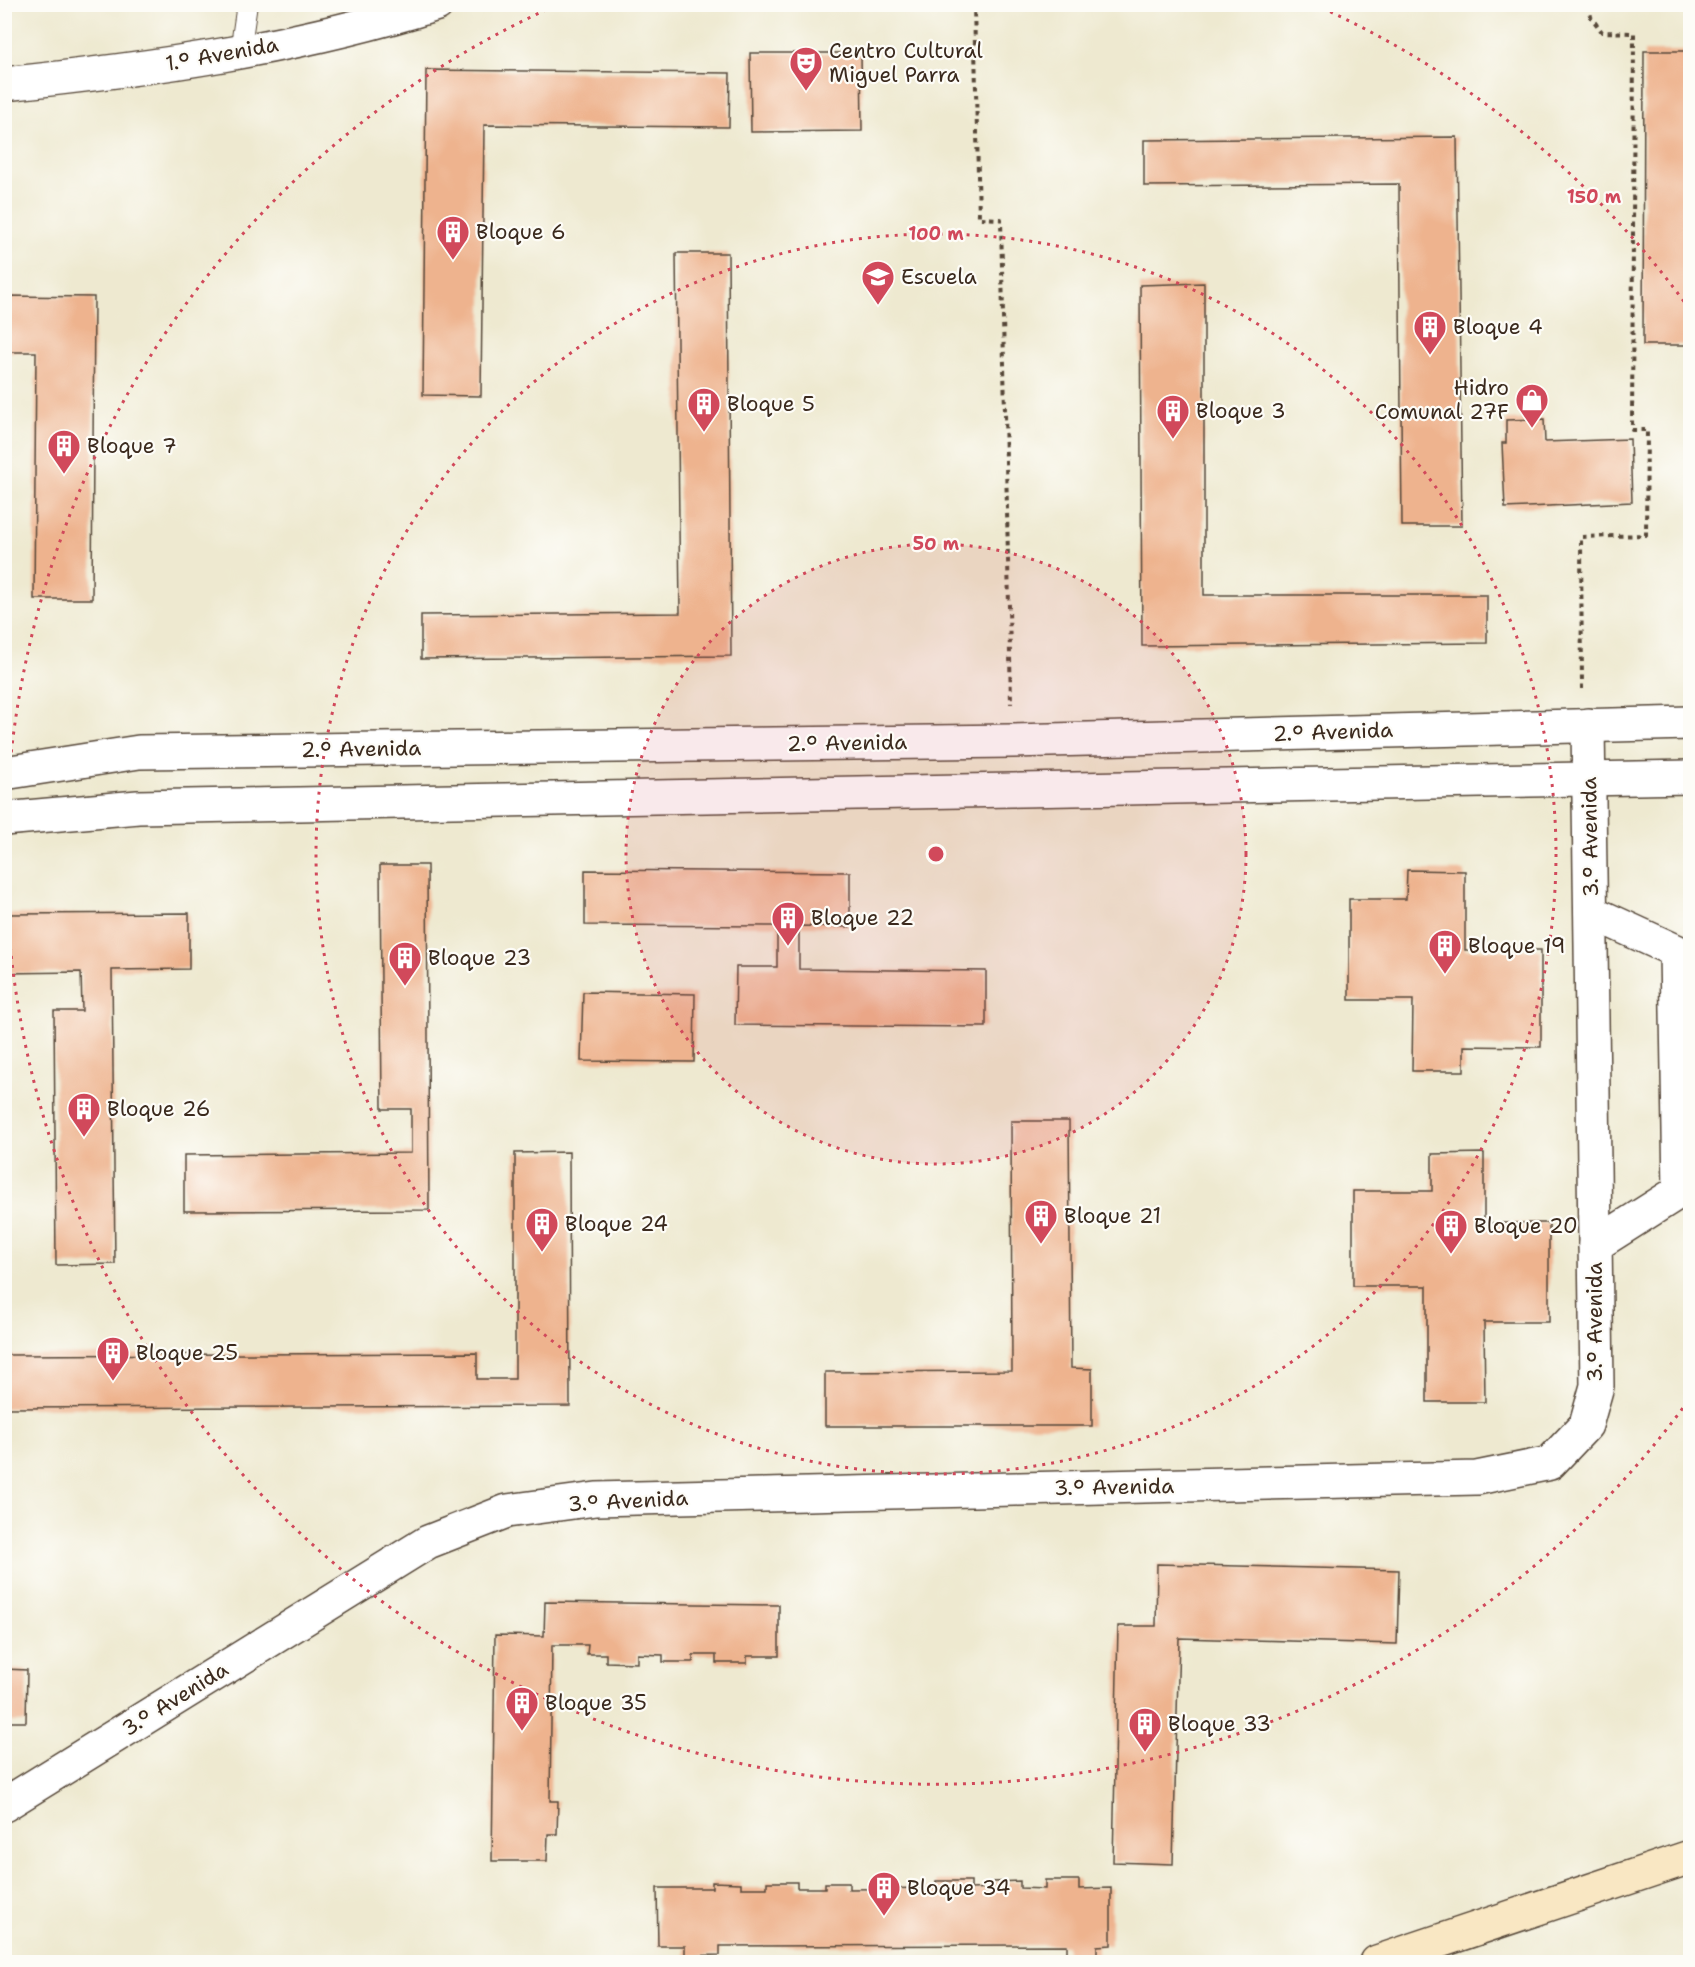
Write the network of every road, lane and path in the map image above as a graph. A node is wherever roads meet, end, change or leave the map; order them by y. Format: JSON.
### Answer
{"nodes":[{"id":1,"x":247,"y":4,"type":"edge"},
{"id":2,"x":437,"y":4,"type":"edge"},
{"id":3,"x":974,"y":4,"type":"edge"},
{"id":4,"x":1589,"y":4,"type":"edge"},
{"id":5,"x":240,"y":52,"type":"junction"},
{"id":6,"x":4,"y":84,"type":"edge"},
{"id":7,"x":1690,"y":723,"type":"edge"},
{"id":8,"x":1585,"y":725,"type":"junction"},
{"id":9,"x":1012,"y":741,"type":"junction"},
{"id":10,"x":4,"y":773,"type":"edge"},
{"id":11,"x":1690,"y":777,"type":"edge"},
{"id":12,"x":1589,"y":780,"type":"junction"},
{"id":13,"x":4,"y":819,"type":"edge"},
{"id":14,"x":1591,"y":912,"type":"junction"},
{"id":15,"x":1595,"y":1245,"type":"junction"},
{"id":16,"x":4,"y":1805,"type":"edge"},
{"id":17,"x":1690,"y":1857,"type":"edge"},
{"id":18,"x":1377,"y":1962,"type":"edge"}],
"edges":[{"from":1,"to":5,"type":"lane"},
{"from":2,"to":5,"type":"street","name":"1.° Avenida"},
{"from":3,"to":9,"type":"path"},
{"from":4,"to":8,"type":"path"},
{"from":5,"to":6,"type":"street","name":"1.° Avenida"},
{"from":7,"to":8,"type":"street","name":"2.° Avenida"},
{"from":8,"to":9,"type":"street","name":"2.° Avenida"},
{"from":8,"to":12,"type":"street","name":"3.° Avenida"},
{"from":9,"to":10,"type":"street","name":"2.° Avenida"},
{"from":11,"to":12,"type":"street"},
{"from":12,"to":13,"type":"street"},
{"from":12,"to":14,"type":"street","name":"3.° Avenida"},
{"from":14,"to":15,"type":"street","name":"3.° Avenida"},
{"from":14,"to":15,"type":"street"},
{"from":15,"to":16,"type":"street","name":"3.° Avenida"},
{"from":17,"to":18,"type":"main road"}]}
